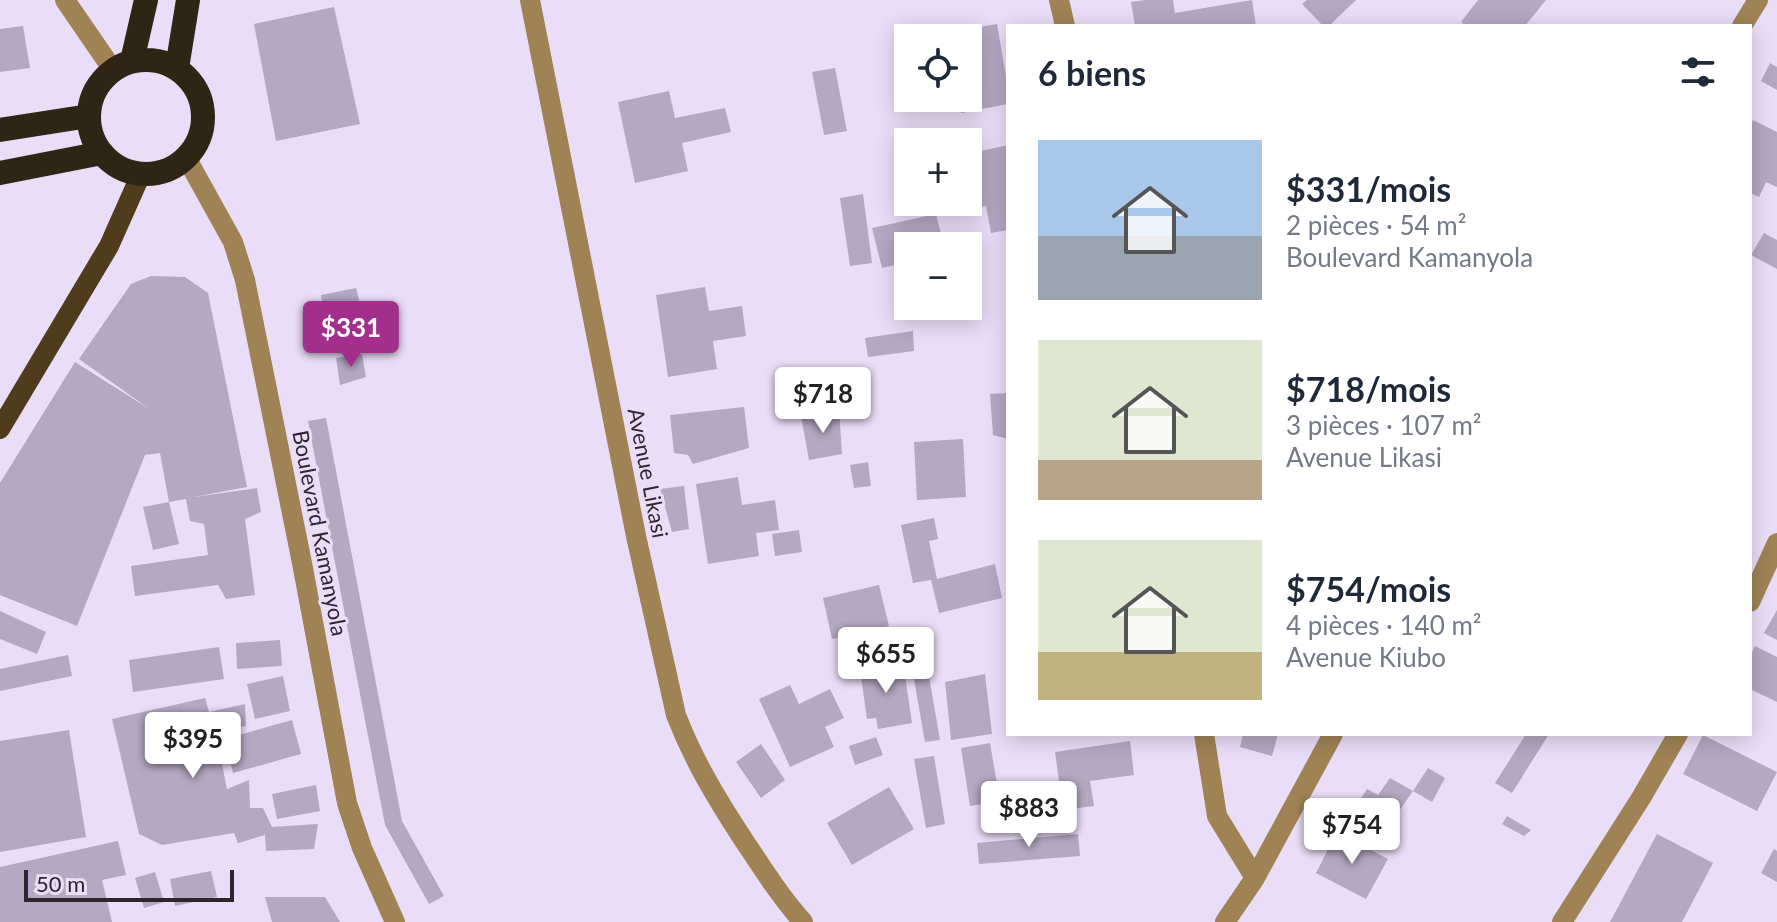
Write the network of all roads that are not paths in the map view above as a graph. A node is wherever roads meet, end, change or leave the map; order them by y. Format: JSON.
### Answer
{"nodes":[{"id":1,"x":65,"y":0,"type":"edge"},
{"id":2,"x":146,"y":0,"type":"edge"},
{"id":3,"x":188,"y":0,"type":"edge"},
{"id":4,"x":530,"y":0,"type":"edge"},
{"id":5,"x":1059,"y":0,"type":"edge"},
{"id":6,"x":1758,"y":0,"type":"edge"},
{"id":7,"x":1065,"y":24,"type":"edge"},
{"id":8,"x":1743,"y":24,"type":"edge"},
{"id":9,"x":122,"y":66,"type":"junction"},
{"id":10,"x":177,"y":68,"type":"junction"},
{"id":11,"x":89,"y":116,"type":"junction"},
{"id":12,"x":0,"y":130,"type":"edge"},
{"id":13,"x":102,"y":153,"type":"junction"},
{"id":14,"x":187,"y":159,"type":"junction"},
{"id":15,"x":0,"y":173,"type":"edge"},
{"id":16,"x":141,"y":174,"type":"junction"},
{"id":17,"x":0,"y":429,"type":"edge"},
{"id":18,"x":1777,"y":543,"type":"edge"},
{"id":19,"x":1752,"y":598,"type":"edge"},
{"id":20,"x":1204,"y":736,"type":"edge"},
{"id":21,"x":1332,"y":736,"type":"edge"},
{"id":22,"x":1677,"y":736,"type":"edge"},
{"id":23,"x":1255,"y":878,"type":"junction"},
{"id":24,"x":395,"y":922,"type":"edge"},
{"id":25,"x":803,"y":922,"type":"edge"},
{"id":26,"x":1225,"y":922,"type":"edge"},
{"id":27,"x":1562,"y":922,"type":"edge"}],
"edges":[{"from":1,"to":9,"type":"street"},
{"from":2,"to":9,"type":"highway"},
{"from":3,"to":10,"type":"highway"},
{"from":4,"to":25,"type":"street","name":"Avenue Likasi"},
{"from":5,"to":7,"type":"street"},
{"from":6,"to":8,"type":"street"},
{"from":9,"to":10,"type":"highway"},
{"from":9,"to":11,"type":"highway"},
{"from":10,"to":14,"type":"highway"},
{"from":11,"to":12,"type":"highway"},
{"from":11,"to":13,"type":"highway"},
{"from":13,"to":15,"type":"highway"},
{"from":13,"to":16,"type":"highway"},
{"from":14,"to":16,"type":"highway"},
{"from":14,"to":24,"type":"street","name":"Boulevard Kamanyola"},
{"from":16,"to":17,"type":"main road"},
{"from":18,"to":19,"type":"street"},
{"from":20,"to":23,"type":"street"},
{"from":21,"to":23,"type":"street"},
{"from":22,"to":27,"type":"street"},
{"from":23,"to":26,"type":"street"}]}
